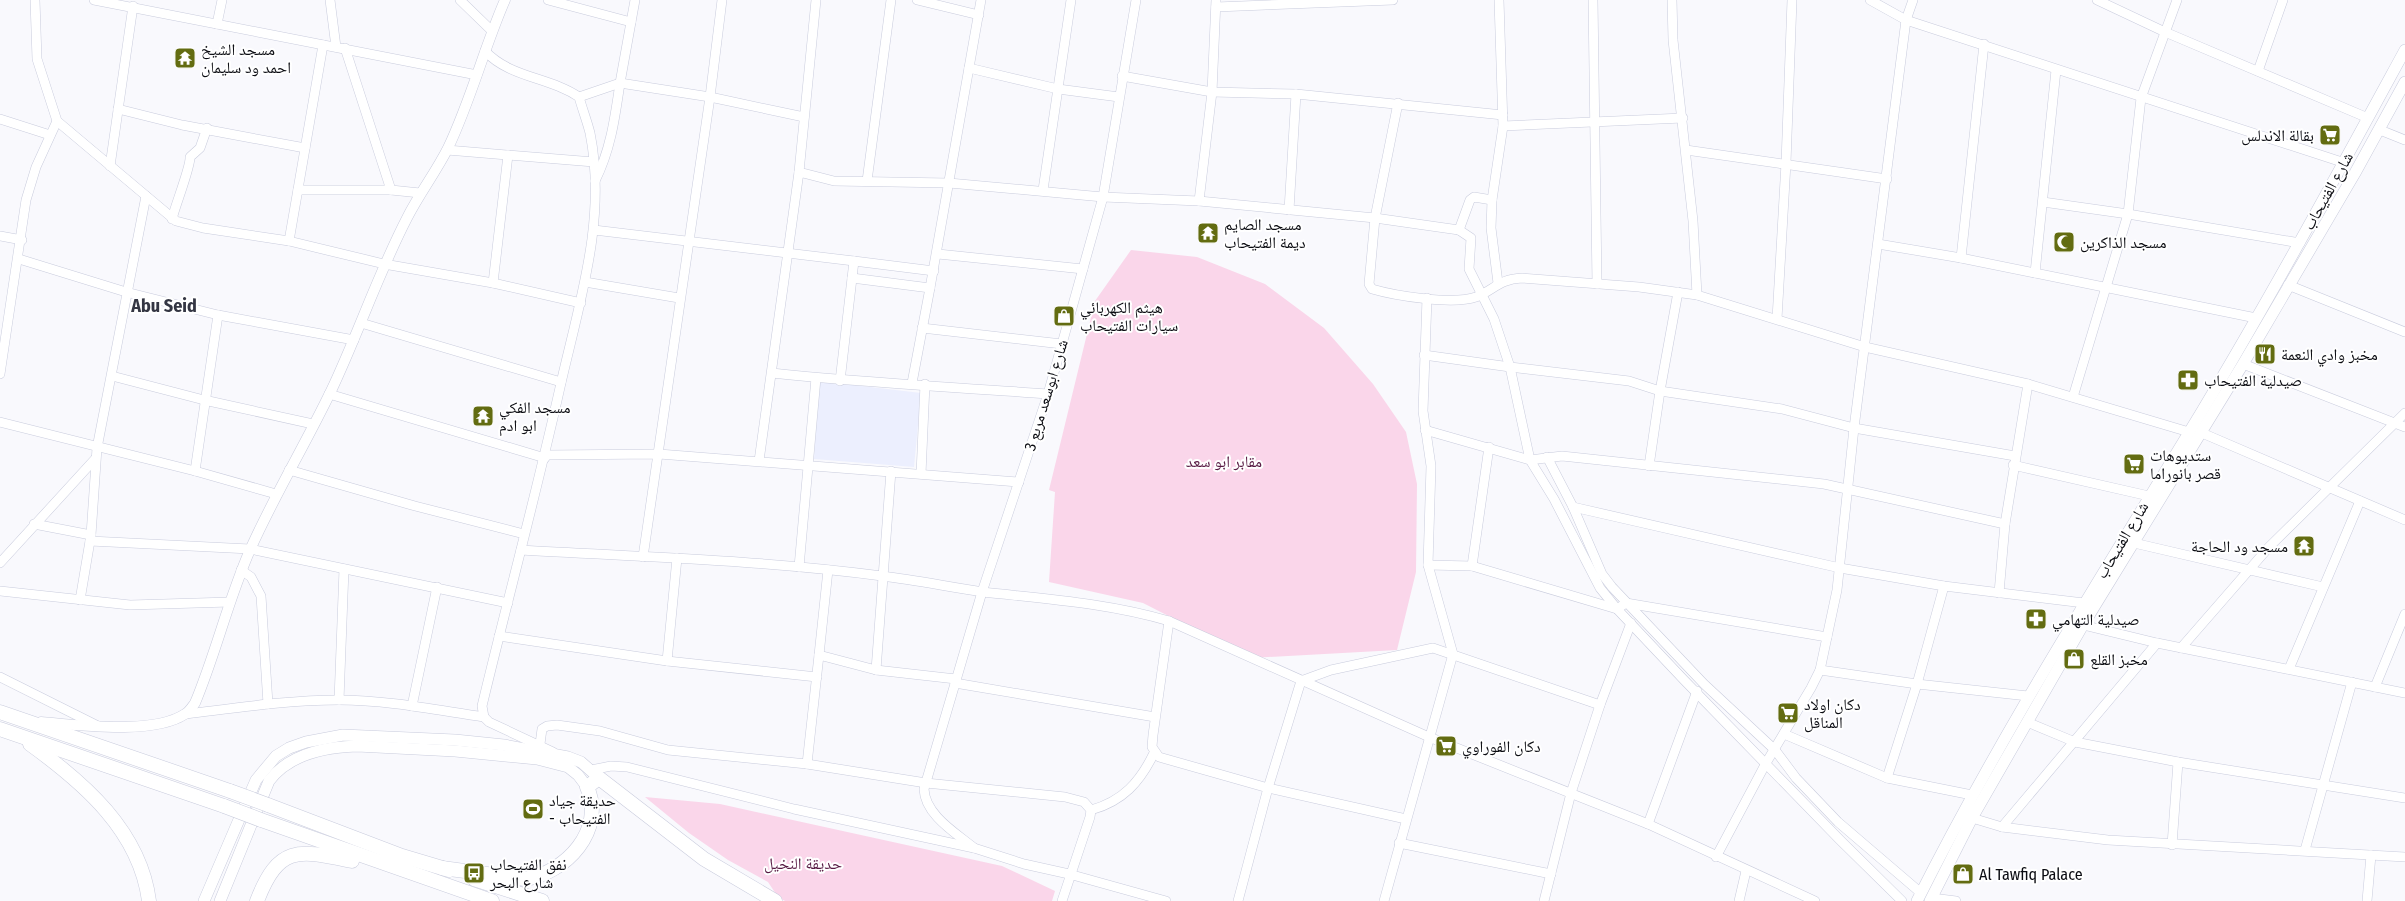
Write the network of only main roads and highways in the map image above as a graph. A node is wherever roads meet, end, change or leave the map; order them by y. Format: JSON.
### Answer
{"nodes":[{"id":1,"x":2405,"y":50,"type":"edge"},
{"id":2,"x":2405,"y":82,"type":"edge"},
{"id":3,"x":2374,"y":106,"type":"junction"},
{"id":4,"x":2388,"y":113,"type":"junction"},
{"id":5,"x":0,"y":712,"type":"edge"},
{"id":6,"x":0,"y":729,"type":"edge"},
{"id":7,"x":18,"y":735,"type":"junction"},
{"id":8,"x":595,"y":774,"type":"junction"},
{"id":9,"x":587,"y":787,"type":"junction"},
{"id":10,"x":442,"y":868,"type":"junction"},
{"id":11,"x":409,"y":873,"type":"junction"},
{"id":12,"x":1919,"y":897,"type":"edge"},
{"id":13,"x":1931,"y":900,"type":"edge"},
{"id":14,"x":149,"y":901,"type":"edge"},
{"id":15,"x":204,"y":901,"type":"edge"},
{"id":16,"x":220,"y":901,"type":"edge"},
{"id":17,"x":257,"y":901,"type":"edge"},
{"id":18,"x":492,"y":901,"type":"edge"},
{"id":19,"x":542,"y":901,"type":"edge"},
{"id":20,"x":776,"y":901,"type":"edge"}],
"edges":[{"from":1,"to":3,"type":"main road","name":"شارع الفتيحاب"},
{"from":2,"to":4,"type":"main road","name":"شارع الفتيحاب"},
{"from":3,"to":4,"type":"main road"},
{"from":3,"to":12,"type":"main road","name":"شارع الفتيحاب"},
{"from":4,"to":13,"type":"main road","name":"شارع الفتيحاب"},
{"from":5,"to":10,"type":"highway","bridge":true},
{"from":6,"to":7,"type":"highway"},
{"from":7,"to":11,"type":"highway","bridge":true},
{"from":7,"to":14,"type":"highway"},
{"from":8,"to":9,"type":"highway"},
{"from":8,"to":15,"type":"main road"},
{"from":8,"to":20,"type":"highway"},
{"from":9,"to":10,"type":"highway"},
{"from":9,"to":16,"type":"main road"},
{"from":10,"to":19,"type":"highway"},
{"from":11,"to":17,"type":"highway"},
{"from":11,"to":18,"type":"highway"}]}
